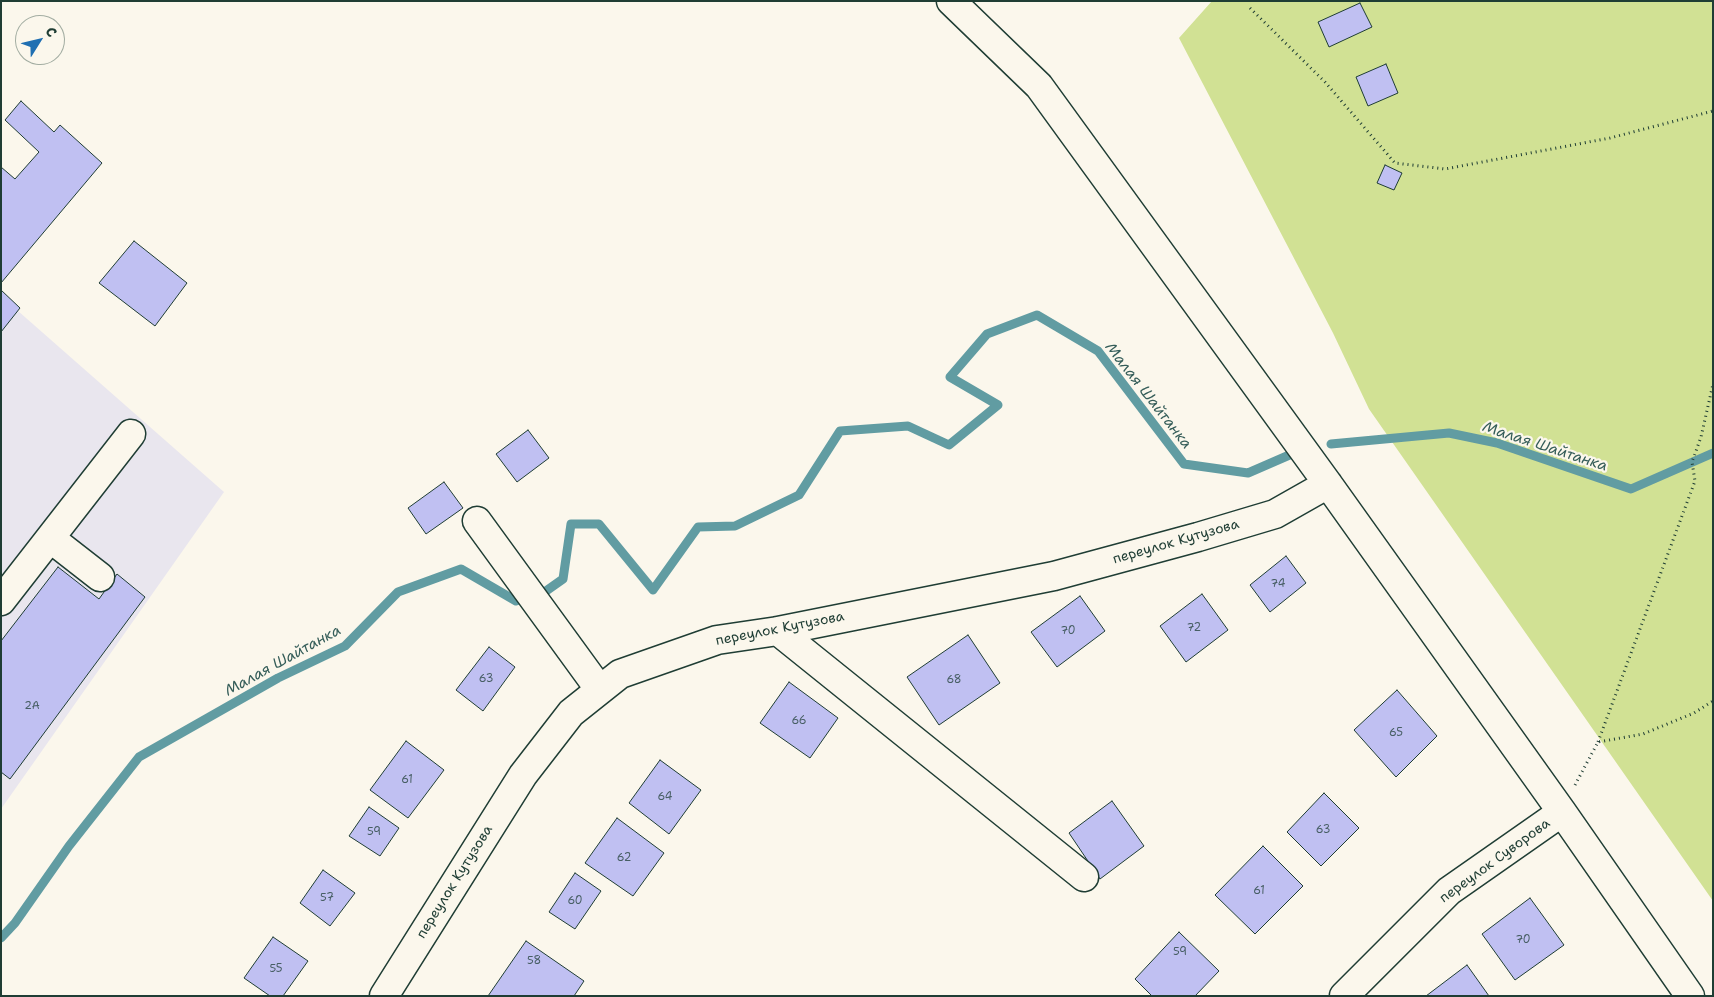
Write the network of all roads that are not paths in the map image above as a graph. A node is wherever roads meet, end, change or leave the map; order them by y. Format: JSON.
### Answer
{"nodes":[{"id":1,"x":951,"y":1,"type":"edge"},
{"id":2,"x":131,"y":434,"type":"dead end"},
{"id":3,"x":1328,"y":484,"type":"junction"},
{"id":4,"x":477,"y":522,"type":"dead end"},
{"id":5,"x":50,"y":538,"type":"junction"},
{"id":6,"x":100,"y":577,"type":"dead end"},
{"id":7,"x":1,"y":601,"type":"edge"},
{"id":8,"x":778,"y":630,"type":"junction"},
{"id":9,"x":600,"y":690,"type":"junction"},
{"id":10,"x":1562,"y":812,"type":"junction"},
{"id":11,"x":1084,"y":878,"type":"dead end"},
{"id":12,"x":384,"y":996,"type":"edge"},
{"id":13,"x":1344,"y":996,"type":"edge"},
{"id":14,"x":1690,"y":996,"type":"edge"}],
"edges":[{"from":1,"to":3,"type":"street"},
{"from":2,"to":5,"type":"street"},
{"from":3,"to":8,"type":"street","name":"переулок Кутузова"},
{"from":3,"to":10,"type":"street"},
{"from":4,"to":9,"type":"street"},
{"from":5,"to":6,"type":"street"},
{"from":5,"to":7,"type":"street"},
{"from":8,"to":9,"type":"street","name":"переулок Кутузова"},
{"from":8,"to":11,"type":"street"},
{"from":9,"to":12,"type":"street","name":"переулок Кутузова"},
{"from":10,"to":13,"type":"street","name":"переулок Суворова"},
{"from":10,"to":14,"type":"street"}]}
